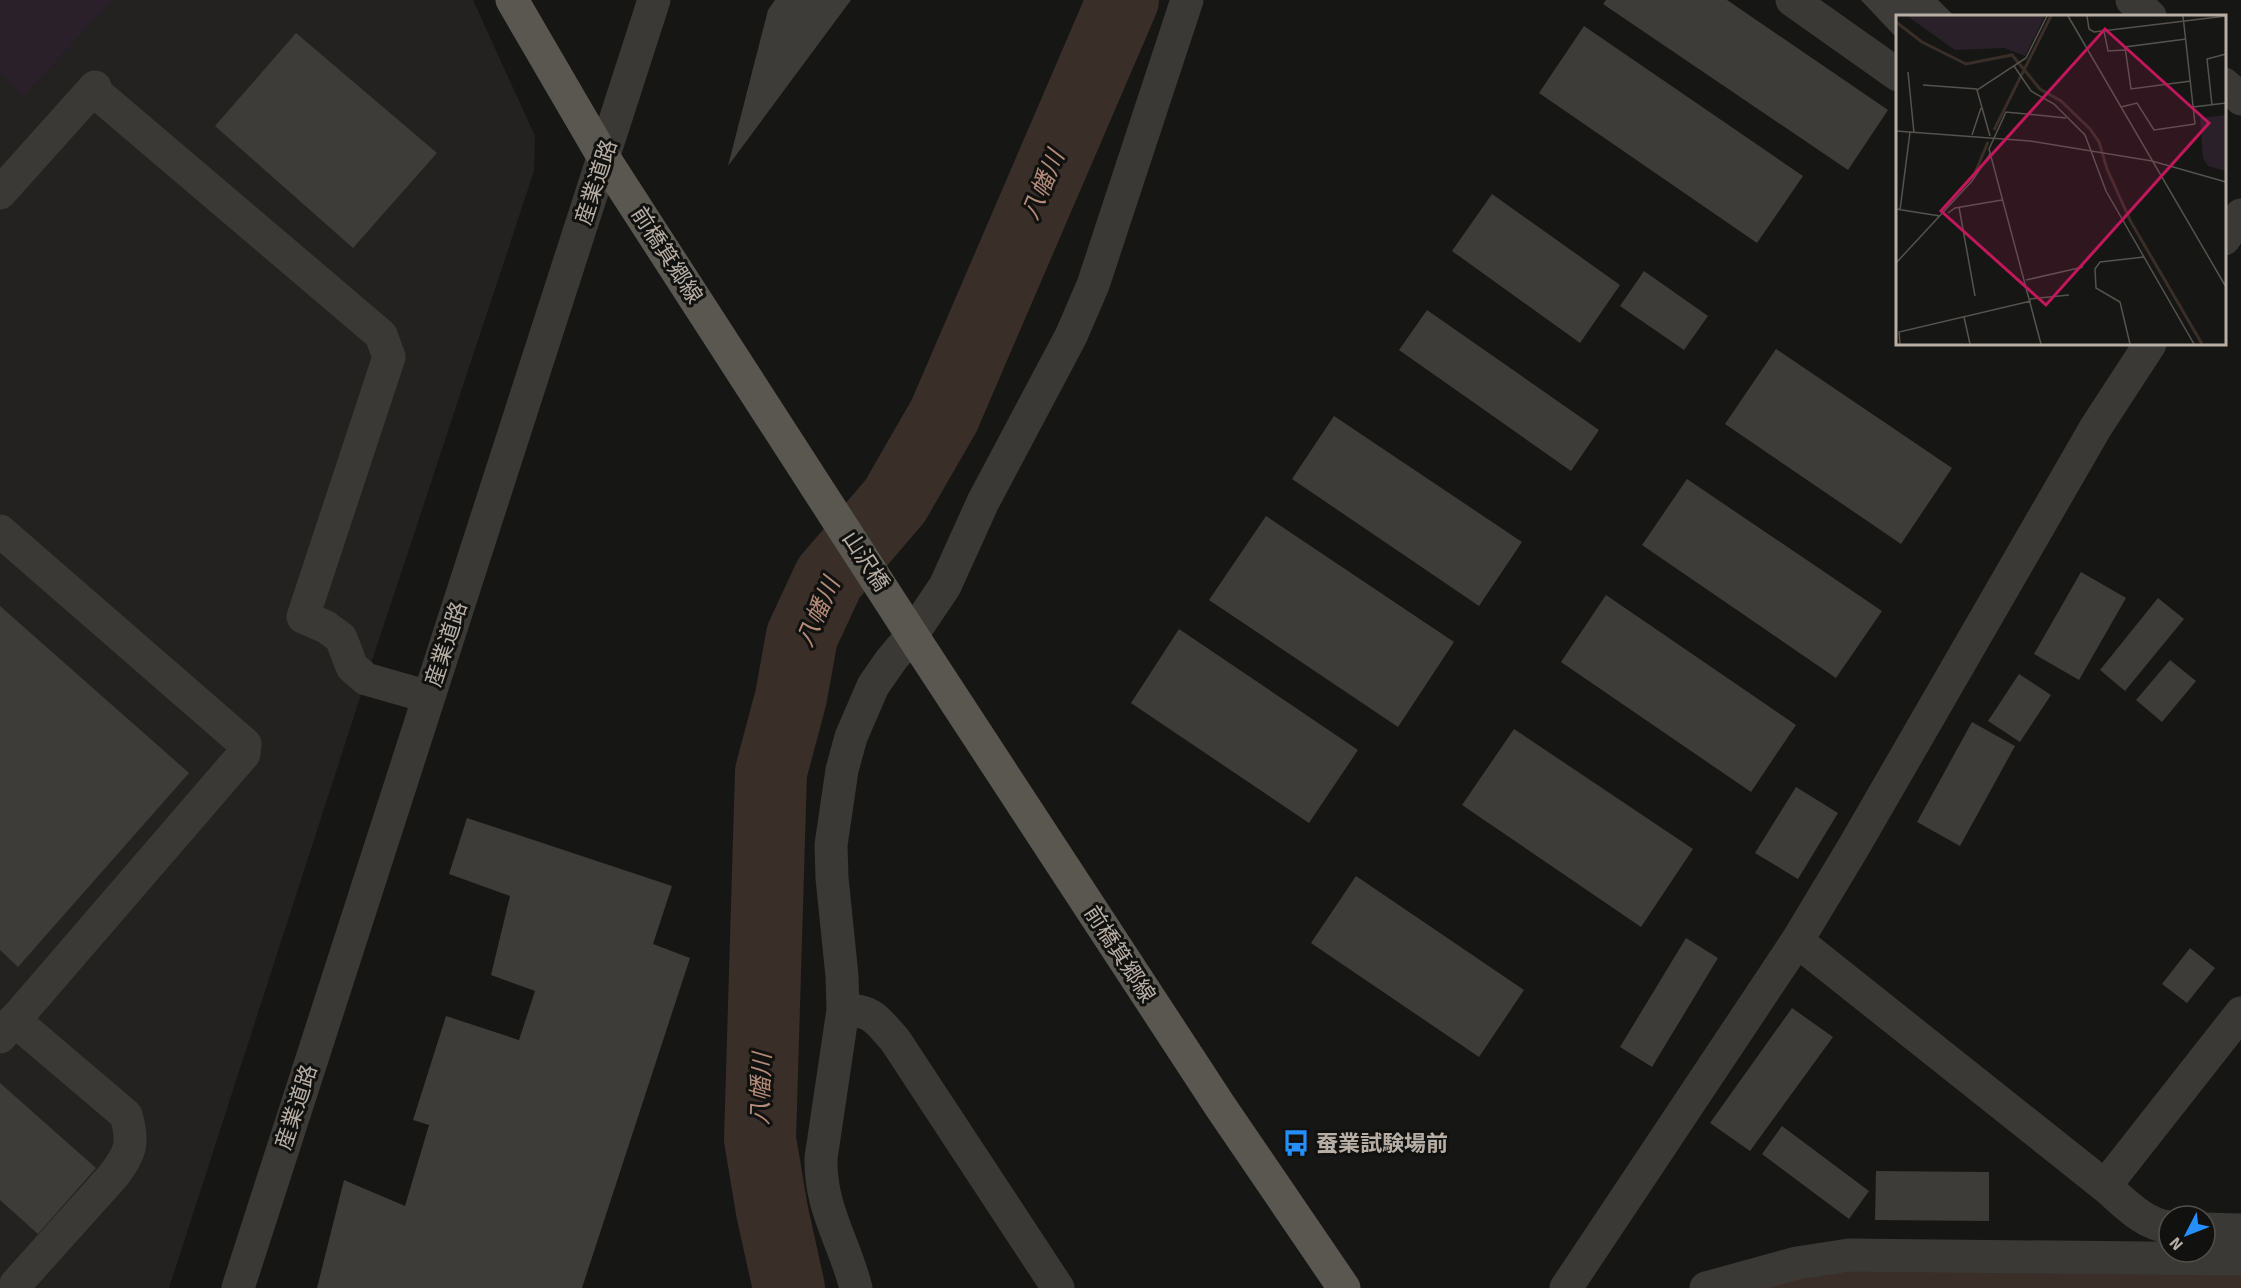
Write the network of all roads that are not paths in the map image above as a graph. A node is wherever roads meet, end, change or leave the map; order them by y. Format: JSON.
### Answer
{"nodes":[{"id":1,"x":512,"y":0,"type":"edge"},
{"id":2,"x":654,"y":0,"type":"edge"},
{"id":3,"x":1187,"y":0,"type":"edge"},
{"id":4,"x":1792,"y":0,"type":"edge"},
{"id":5,"x":2132,"y":0,"type":"edge"},
{"id":6,"x":2149,"y":15,"type":"edge"},
{"id":7,"x":1896,"y":74,"type":"edge"},
{"id":8,"x":2226,"y":86,"type":"edge"},
{"id":9,"x":2241,"y":99,"type":"edge"},
{"id":10,"x":604,"y":158,"type":"junction"},
{"id":11,"x":0,"y":193,"type":"edge"},
{"id":12,"x":2241,"y":215,"type":"edge"},
{"id":13,"x":2226,"y":236,"type":"edge"},
{"id":14,"x":2149,"y":345,"type":"edge"},
{"id":15,"x":830,"y":506,"type":"joint"},
{"id":16,"x":0,"y":531,"type":"edge"},
{"id":17,"x":907,"y":626,"type":"junction"},
{"id":18,"x":429,"y":697,"type":"junction"},
{"id":19,"x":1797,"y":941,"type":"junction"},
{"id":20,"x":843,"y":1010,"type":"junction"},
{"id":21,"x":2241,"y":1013,"type":"edge"},
{"id":22,"x":7,"y":1028,"type":"edge"},
{"id":23,"x":2105,"y":1185,"type":"junction"},
{"id":24,"x":2157,"y":1227,"type":"edge"},
{"id":25,"x":2217,"y":1229,"type":"edge"},
{"id":26,"x":2241,"y":1230,"type":"edge"},
{"id":27,"x":2157,"y":1238,"type":"edge"},
{"id":28,"x":2217,"y":1252,"type":"edge"},
{"id":29,"x":2241,"y":1259,"type":"edge"},
{"id":30,"x":12,"y":1281,"type":"edge"},
{"id":31,"x":238,"y":1288,"type":"edge"},
{"id":32,"x":856,"y":1288,"type":"edge"},
{"id":33,"x":1058,"y":1288,"type":"edge"},
{"id":34,"x":1344,"y":1288,"type":"edge"},
{"id":35,"x":1566,"y":1288,"type":"edge"},
{"id":36,"x":1706,"y":1288,"type":"edge"}],
"edges":[{"from":1,"to":10,"type":"main road","name":"前橋箕郷線"},
{"from":2,"to":10,"type":"street","name":"産業道路"},
{"from":3,"to":17,"type":"street"},
{"from":4,"to":7,"type":"street"},
{"from":5,"to":6,"type":"street"},
{"from":8,"to":9,"type":"street"},
{"from":10,"to":15,"type":"main road","name":"前橋箕郷線"},
{"from":10,"to":18,"type":"street","name":"産業道路"},
{"from":11,"to":18,"type":"street"},
{"from":12,"to":13,"type":"street"},
{"from":14,"to":19,"type":"street"},
{"from":15,"to":17,"type":"main road","name":"山沢橋"},
{"from":16,"to":22,"type":"street"},
{"from":17,"to":20,"type":"street"},
{"from":17,"to":34,"type":"main road","name":"前橋箕郷線"},
{"from":18,"to":31,"type":"street","name":"産業道路"},
{"from":19,"to":23,"type":"street"},
{"from":19,"to":35,"type":"street"},
{"from":20,"to":32,"type":"street"},
{"from":20,"to":33,"type":"street"},
{"from":21,"to":23,"type":"street"},
{"from":22,"to":30,"type":"street"},
{"from":23,"to":24,"type":"street"},
{"from":25,"to":26,"type":"street"},
{"from":27,"to":36,"type":"street"},
{"from":28,"to":29,"type":"street"}]}
